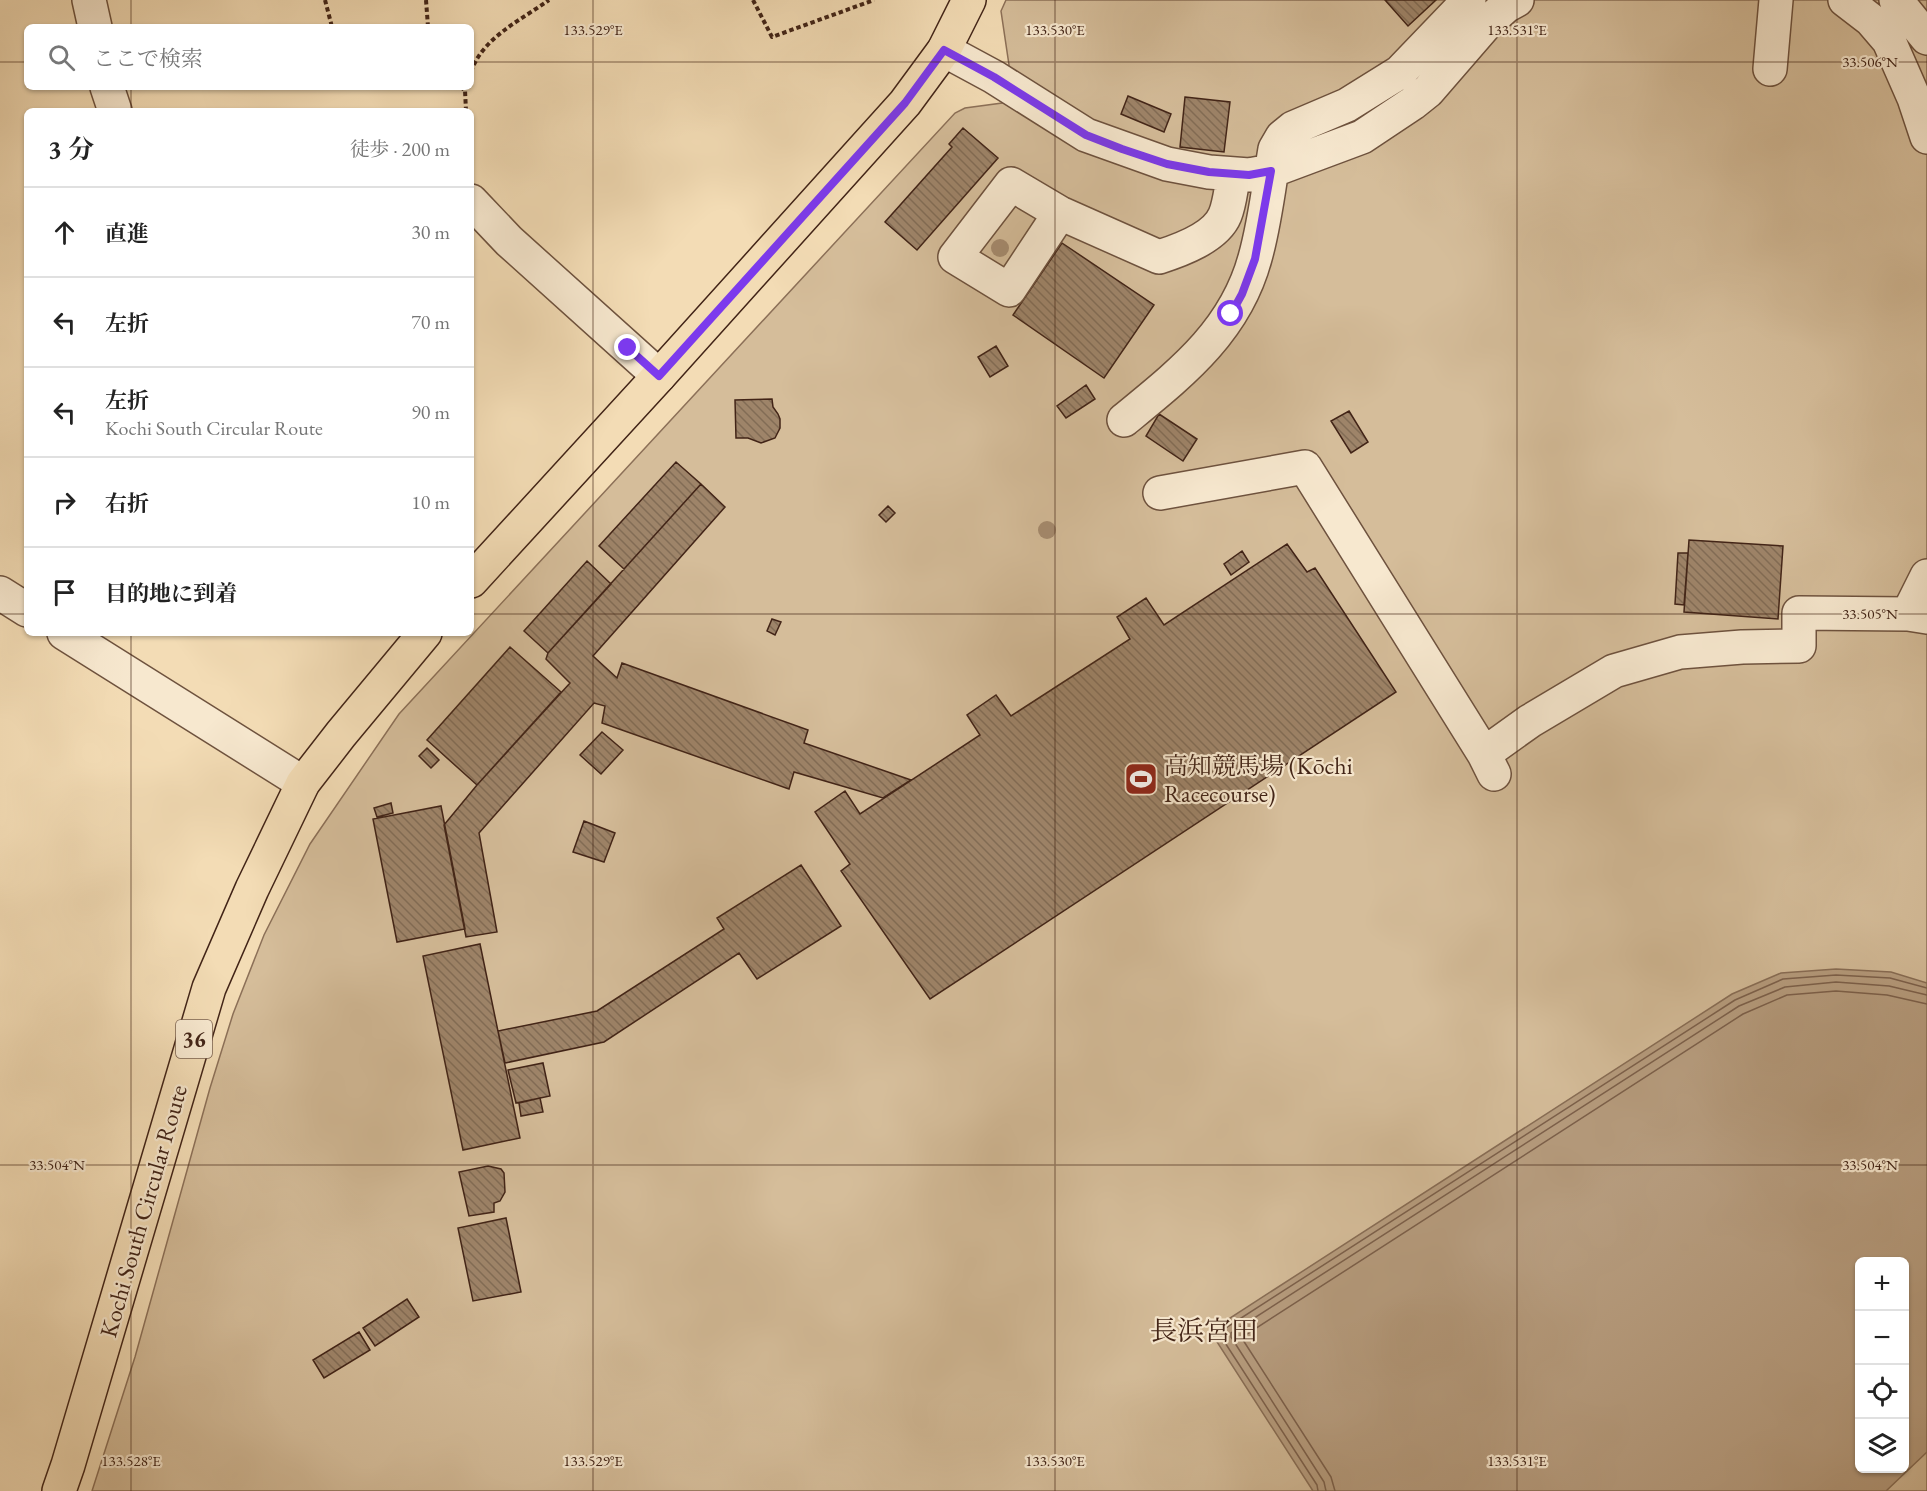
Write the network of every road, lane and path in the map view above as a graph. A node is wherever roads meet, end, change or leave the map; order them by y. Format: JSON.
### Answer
{"nodes":[{"id":1,"x":89,"y":0,"type":"edge"},
{"id":2,"x":324,"y":0,"type":"edge"},
{"id":3,"x":426,"y":0,"type":"edge"},
{"id":4,"x":549,"y":0,"type":"edge"},
{"id":5,"x":753,"y":0,"type":"edge"},
{"id":6,"x":874,"y":0,"type":"edge"},
{"id":7,"x":969,"y":0,"type":"edge"},
{"id":8,"x":1469,"y":0,"type":"edge"},
{"id":9,"x":1517,"y":0,"type":"edge"},
{"id":10,"x":1776,"y":0,"type":"edge"},
{"id":11,"x":1845,"y":0,"type":"edge"},
{"id":12,"x":1885,"y":7,"type":"edge"},
{"id":13,"x":93,"y":24,"type":"edge"},
{"id":14,"x":331,"y":24,"type":"edge"},
{"id":15,"x":428,"y":24,"type":"edge"},
{"id":16,"x":1927,"y":38,"type":"edge"},
{"id":17,"x":944,"y":50,"type":"junction"},
{"id":18,"x":474,"y":64,"type":"edge"},
{"id":19,"x":1770,"y":69,"type":"dead end"},
{"id":20,"x":107,"y":90,"type":"edge"},
{"id":21,"x":466,"y":90,"type":"edge"},
{"id":22,"x":114,"y":108,"type":"edge"},
{"id":23,"x":466,"y":108,"type":"edge"},
{"id":24,"x":1927,"y":137,"type":"edge"},
{"id":25,"x":1271,"y":171,"type":"junction"},
{"id":26,"x":1234,"y":174,"type":"junction"},
{"id":27,"x":474,"y":204,"type":"edge"},
{"id":28,"x":1060,"y":213,"type":"dead end"},
{"id":29,"x":659,"y":376,"type":"junction"},
{"id":30,"x":1124,"y":420,"type":"dead end"},
{"id":31,"x":1160,"y":494,"type":"dead end"},
{"id":32,"x":1927,"y":576,"type":"edge"},
{"id":33,"x":474,"y":578,"type":"edge"},
{"id":34,"x":0,"y":592,"type":"edge"},
{"id":35,"x":24,"y":608,"type":"edge"},
{"id":36,"x":1918,"y":615,"type":"edge"},
{"id":37,"x":69,"y":636,"type":"edge"},
{"id":38,"x":423,"y":636,"type":"edge"},
{"id":39,"x":303,"y":783,"type":"junction"},
{"id":40,"x":59,"y":1491,"type":"edge"}],
"edges":[{"from":1,"to":13,"type":"street"},
{"from":2,"to":14,"type":"path"},
{"from":3,"to":15,"type":"path"},
{"from":4,"to":18,"type":"path"},
{"from":5,"to":6,"type":"path"},
{"from":7,"to":17,"type":"main road"},
{"from":8,"to":25,"type":"street"},
{"from":9,"to":25,"type":"street"},
{"from":10,"to":19,"type":"street"},
{"from":11,"to":12,"type":"street"},
{"from":12,"to":16,"type":"street"},
{"from":12,"to":24,"type":"street"},
{"from":17,"to":26,"type":"street"},
{"from":17,"to":29,"type":"main road"},
{"from":20,"to":22,"type":"street"},
{"from":21,"to":23,"type":"path"},
{"from":25,"to":26,"type":"street"},
{"from":25,"to":30,"type":"street"},
{"from":26,"to":28,"type":"street"},
{"from":27,"to":29,"type":"street"},
{"from":29,"to":33,"type":"main road"},
{"from":31,"to":36,"type":"street"},
{"from":32,"to":36,"type":"street"},
{"from":34,"to":35,"type":"street"},
{"from":37,"to":39,"type":"street"},
{"from":38,"to":39,"type":"main road","name":"Kochi South Circular Route","number":"36"},
{"from":39,"to":40,"type":"main road","name":"Kochi South Circular Route","number":"36"}]}
